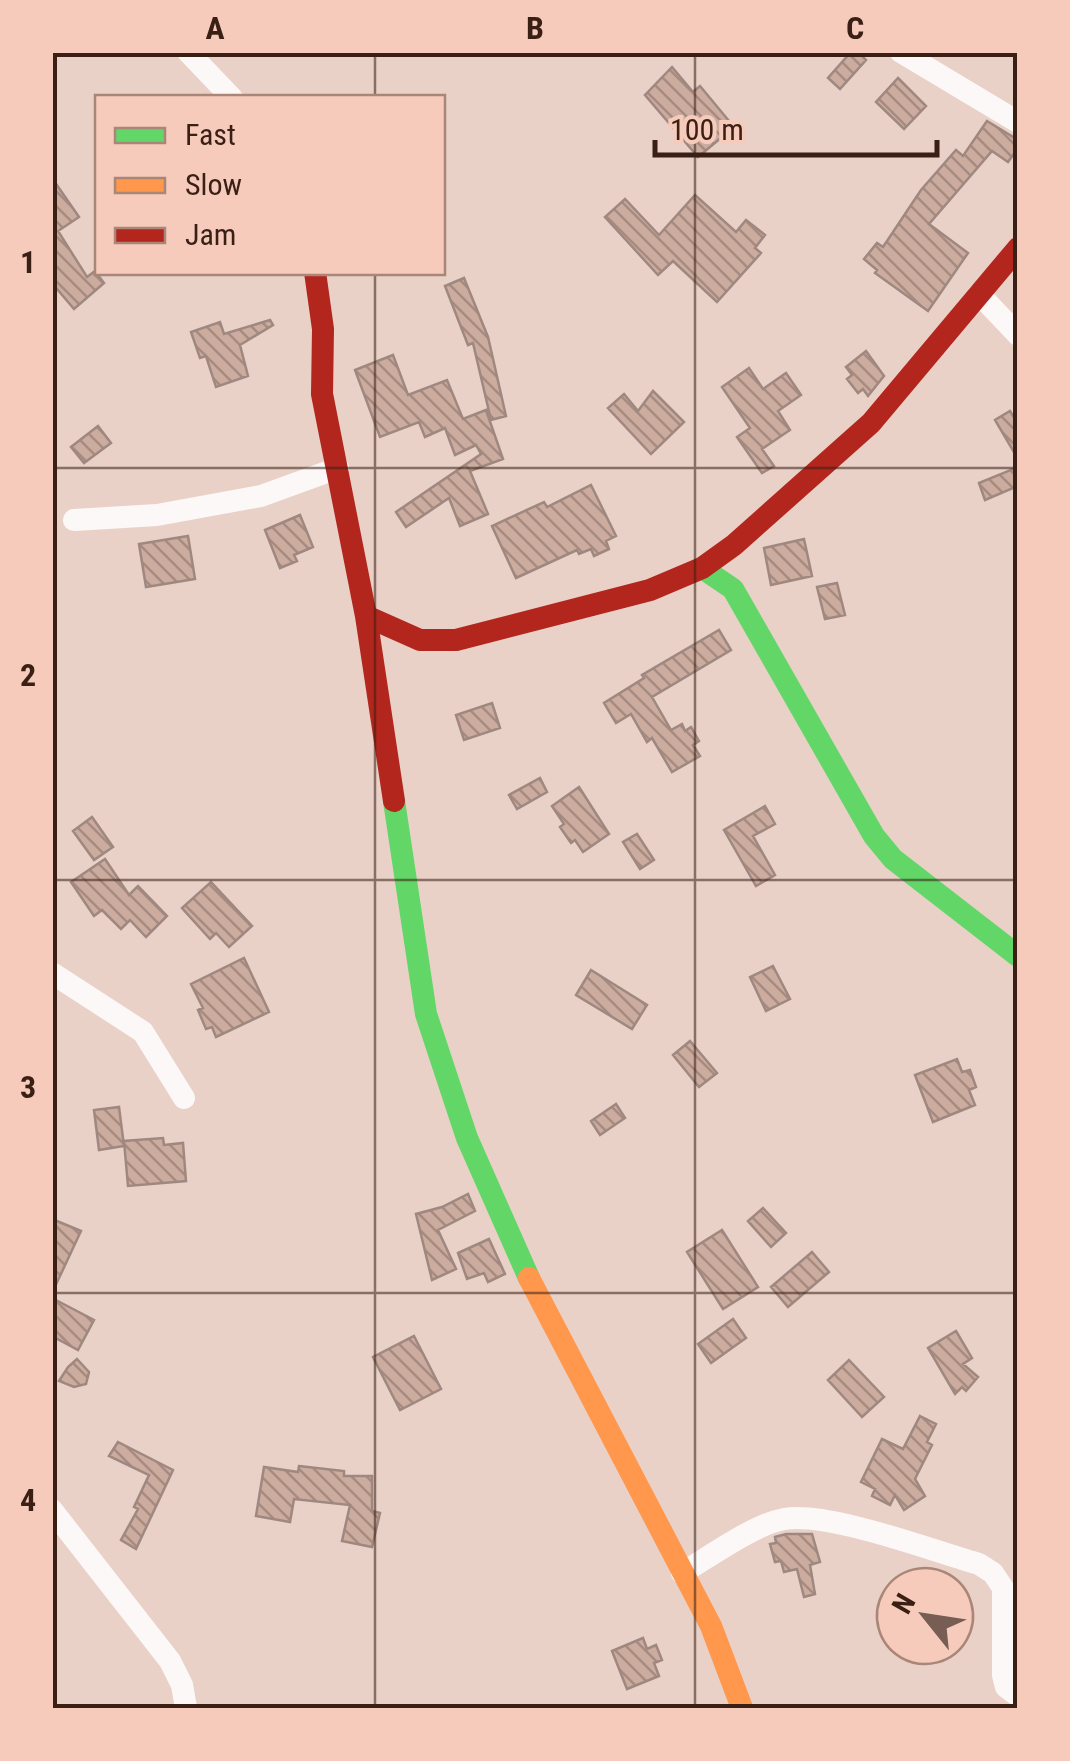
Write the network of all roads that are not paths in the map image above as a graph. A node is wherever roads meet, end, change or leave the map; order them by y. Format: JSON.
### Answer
{"nodes":[{"id":1,"x":188,"y":52,"type":"edge"},
{"id":2,"x":901,"y":52,"type":"edge"},
{"id":3,"x":938,"y":60,"type":"edge"},
{"id":4,"x":229,"y":95,"type":"edge"},
{"id":5,"x":1018,"y":122,"type":"edge"},
{"id":6,"x":1018,"y":248,"type":"edge"},
{"id":7,"x":315,"y":275,"type":"edge"},
{"id":8,"x":979,"y":294,"type":"junction"},
{"id":9,"x":1018,"y":335,"type":"edge"},
{"id":10,"x":338,"y":468,"type":"junction"},
{"id":11,"x":74,"y":520,"type":"dead end"},
{"id":12,"x":734,"y":545,"type":"junction"},
{"id":13,"x":702,"y":568,"type":"junction"},
{"id":14,"x":733,"y":589,"type":"junction"},
{"id":15,"x":366,"y":616,"type":"junction"},
{"id":16,"x":1018,"y":956,"type":"edge"},
{"id":17,"x":52,"y":972,"type":"edge"},
{"id":18,"x":184,"y":1098,"type":"dead end"},
{"id":19,"x":52,"y":1510,"type":"edge"},
{"id":20,"x":682,"y":1573,"type":"junction"},
{"id":21,"x":1018,"y":1696,"type":"edge"},
{"id":22,"x":186,"y":1708,"type":"edge"},
{"id":23,"x":742,"y":1708,"type":"edge"}],
"edges":[{"from":1,"to":4,"type":"street"},
{"from":2,"to":3,"type":"street"},
{"from":3,"to":5,"type":"street"},
{"from":6,"to":8,"type":"street"},
{"from":7,"to":10,"type":"street"},
{"from":8,"to":9,"type":"street"},
{"from":8,"to":12,"type":"street"},
{"from":10,"to":11,"type":"street"},
{"from":10,"to":15,"type":"street"},
{"from":12,"to":13,"type":"street"},
{"from":12,"to":14,"type":"street"},
{"from":13,"to":14,"type":"street"},
{"from":13,"to":15,"type":"street"},
{"from":14,"to":16,"type":"street"},
{"from":15,"to":20,"type":"street"},
{"from":17,"to":18,"type":"street"},
{"from":19,"to":22,"type":"street"},
{"from":20,"to":21,"type":"street"},
{"from":20,"to":23,"type":"street"}]}
